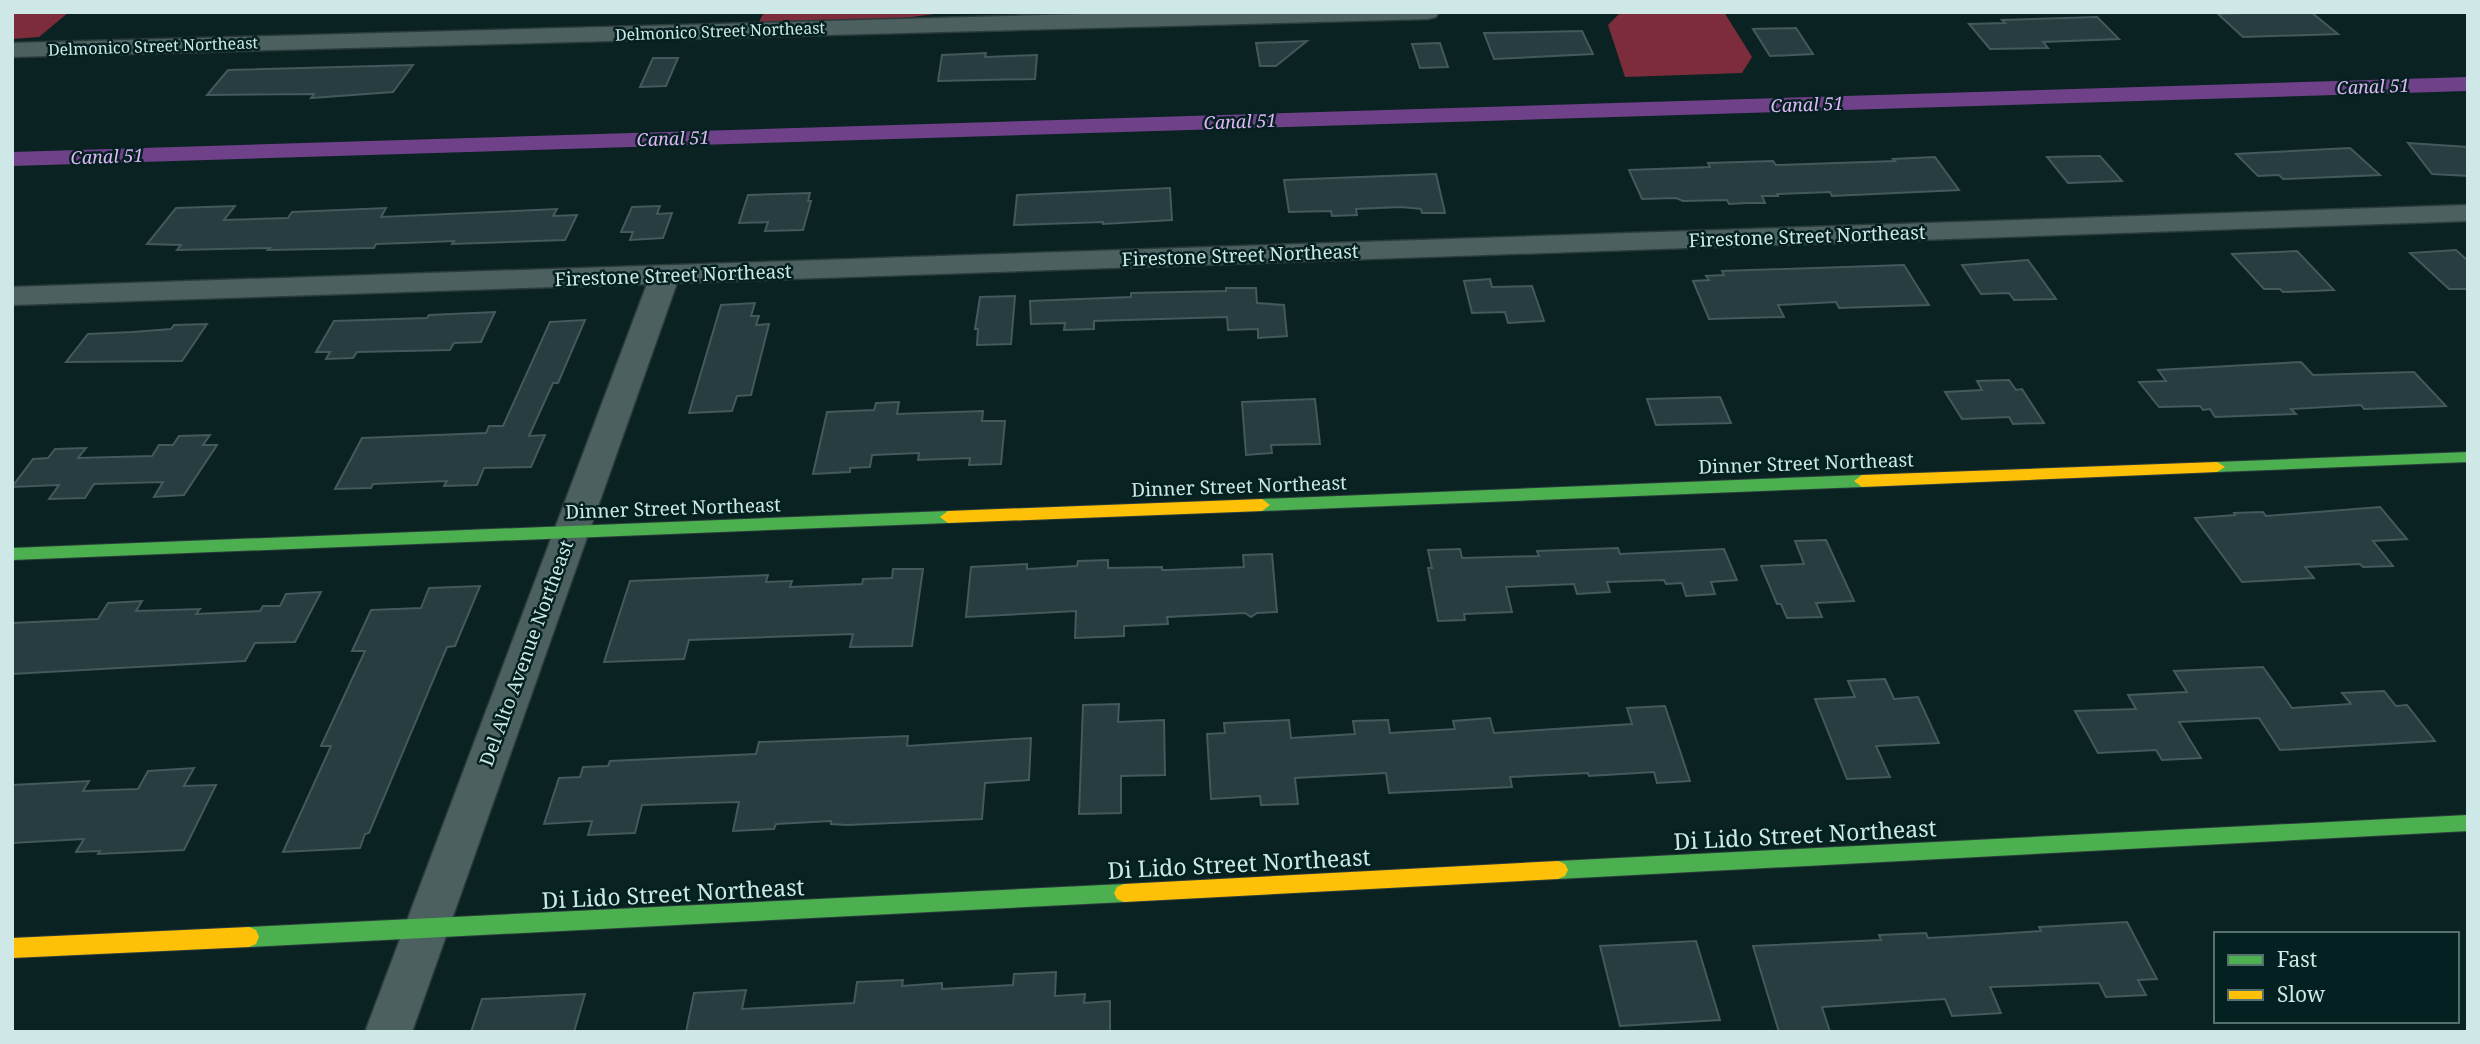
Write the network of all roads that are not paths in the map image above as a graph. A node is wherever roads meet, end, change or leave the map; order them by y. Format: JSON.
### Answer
{"nodes":[{"id":1,"x":1428,"y":12,"type":"edge"},
{"id":2,"x":990,"y":18,"type":"edge"},
{"id":3,"x":12,"y":50,"type":"edge"},
{"id":4,"x":2468,"y":213,"type":"edge"},
{"id":5,"x":665,"y":275,"type":"junction"},
{"id":6,"x":12,"y":296,"type":"edge"},
{"id":7,"x":2468,"y":457,"type":"edge"},
{"id":8,"x":569,"y":534,"type":"junction"},
{"id":9,"x":12,"y":554,"type":"edge"},
{"id":10,"x":2468,"y":823,"type":"edge"},
{"id":11,"x":426,"y":929,"type":"junction"},
{"id":12,"x":12,"y":948,"type":"edge"},
{"id":13,"x":388,"y":1032,"type":"edge"}],
"edges":[{"from":1,"to":2,"type":"street","name":"Delmonico Street Northeast"},
{"from":2,"to":3,"type":"street","name":"Delmonico Street Northeast"},
{"from":4,"to":5,"type":"street","name":"Firestone Street Northeast"},
{"from":5,"to":6,"type":"street","name":"Firestone Street Northeast"},
{"from":5,"to":8,"type":"street","name":"Del Alto Avenue Northeast"},
{"from":7,"to":8,"type":"street","name":"Dinner Street Northeast"},
{"from":8,"to":9,"type":"street","name":"Dinner Street Northeast"},
{"from":8,"to":11,"type":"street","name":"Del Alto Avenue Northeast"},
{"from":10,"to":11,"type":"street","name":"Di Lido Street Northeast"},
{"from":11,"to":12,"type":"street","name":"Di Lido Street Northeast"},
{"from":11,"to":13,"type":"street","name":"Del Alto Avenue Northeast"}]}
